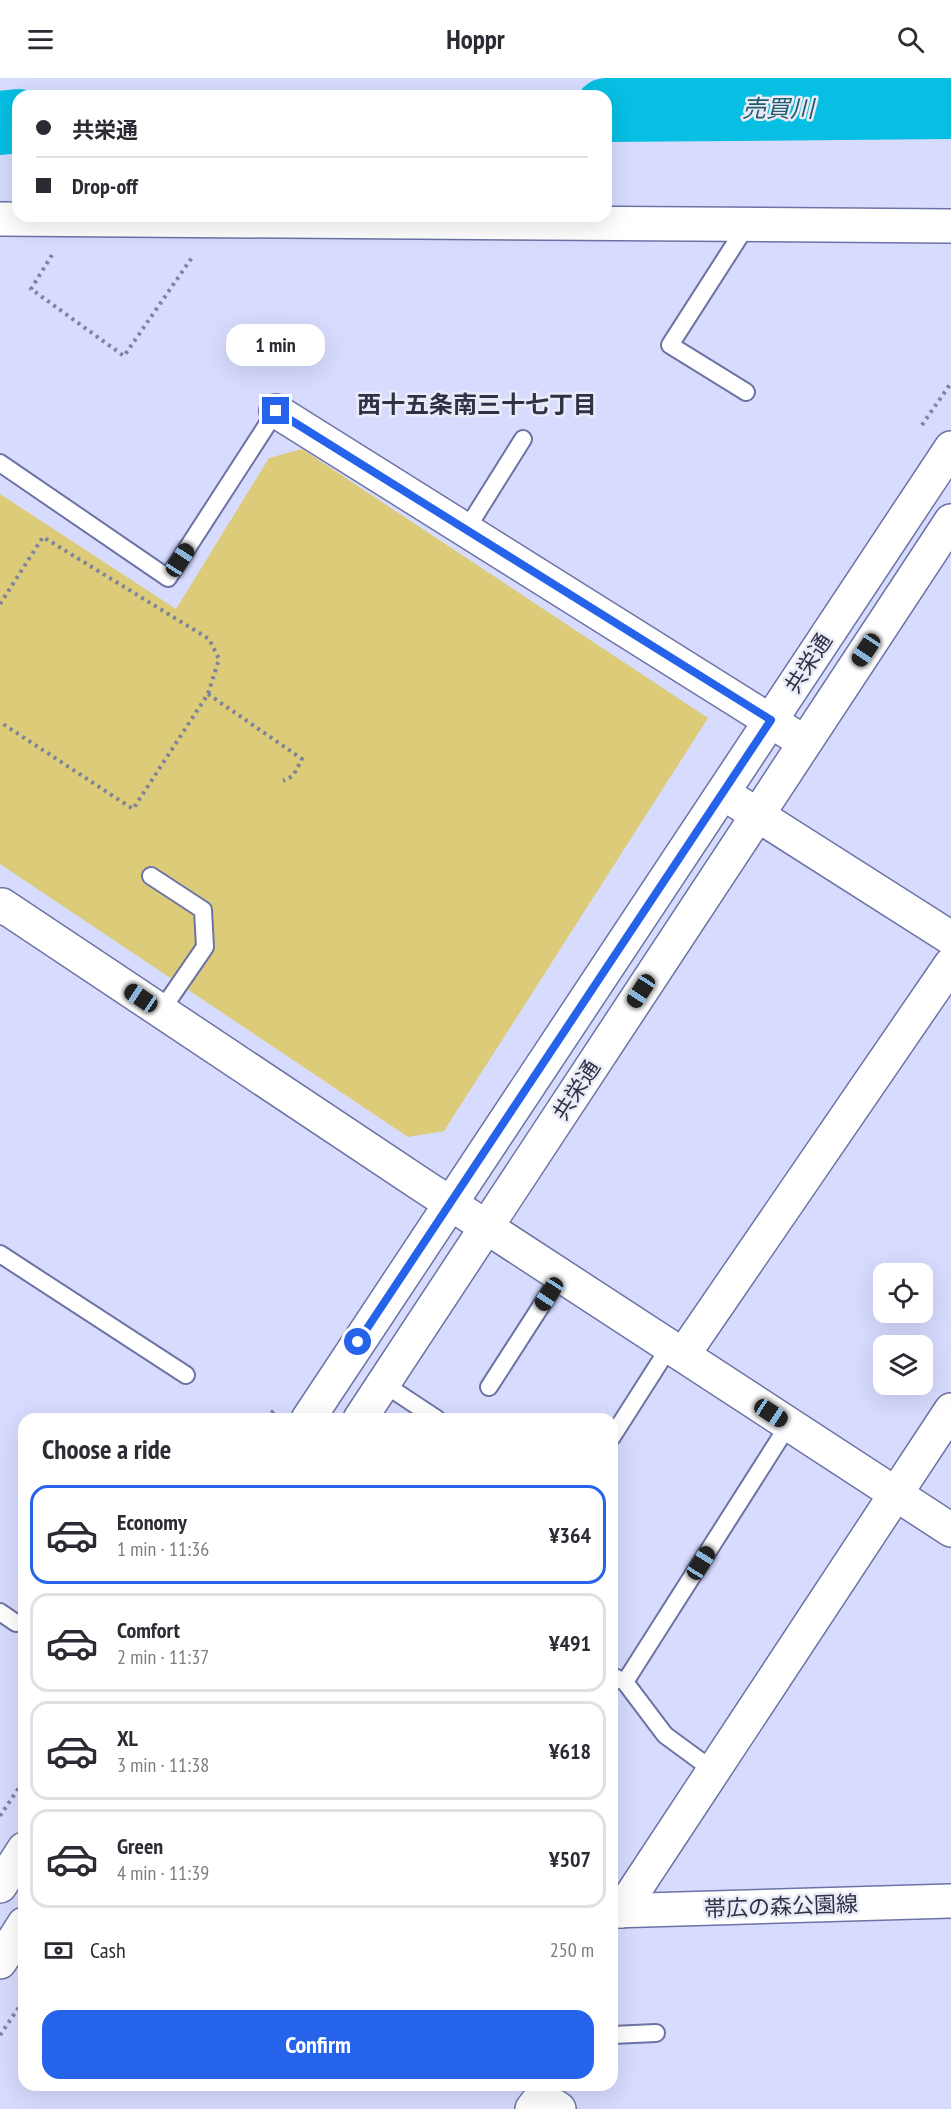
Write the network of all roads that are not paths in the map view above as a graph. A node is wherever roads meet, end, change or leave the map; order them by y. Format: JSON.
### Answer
{"nodes":[{"id":1,"x":350,"y":222,"type":"edge"},
{"id":2,"x":747,"y":225,"type":"junction"},
{"id":3,"x":951,"y":226,"type":"edge"},
{"id":4,"x":746,"y":392,"type":"dead end"},
{"id":5,"x":276,"y":411,"type":"joint"},
{"id":6,"x":523,"y":439,"type":"dead end"},
{"id":7,"x":951,"y":448,"type":"edge"},
{"id":8,"x":0,"y":463,"type":"edge"},
{"id":9,"x":951,"y":521,"type":"edge"},
{"id":10,"x":466,"y":530,"type":"junction"},
{"id":11,"x":771,"y":720,"type":"junction"},
{"id":12,"x":804,"y":742,"type":"junction"},
{"id":13,"x":723,"y":793,"type":"junction"},
{"id":14,"x":756,"y":814,"type":"junction"},
{"id":15,"x":152,"y":876,"type":"dead end"},
{"id":16,"x":0,"y":908,"type":"edge"},
{"id":17,"x":951,"y":938,"type":"edge"},
{"id":18,"x":951,"y":964,"type":"edge"},
{"id":19,"x":161,"y":1011,"type":"junction"},
{"id":20,"x":450,"y":1203,"type":"junction"},
{"id":21,"x":487,"y":1227,"type":"junction"},
{"id":22,"x":0,"y":1254,"type":"edge"},
{"id":23,"x":561,"y":1275,"type":"junction"},
{"id":24,"x":676,"y":1351,"type":"junction"},
{"id":25,"x":186,"y":1375,"type":"dead end"},
{"id":26,"x":384,"y":1384,"type":"junction"},
{"id":27,"x":489,"y":1387,"type":"dead end"},
{"id":28,"x":951,"y":1410,"type":"edge"},
{"id":29,"x":312,"y":1413,"type":"edge"},
{"id":30,"x":364,"y":1413,"type":"edge"},
{"id":31,"x":428,"y":1413,"type":"edge"},
{"id":32,"x":789,"y":1424,"type":"junction"},
{"id":33,"x":618,"y":1429,"type":"edge"},
{"id":34,"x":897,"y":1494,"type":"junction"},
{"id":35,"x":951,"y":1530,"type":"edge"},
{"id":36,"x":0,"y":1612,"type":"edge"},
{"id":37,"x":16,"y":1623,"type":"dead end"},
{"id":38,"x":619,"y":1679,"type":"edge"},
{"id":39,"x":714,"y":1771,"type":"junction"},
{"id":40,"x":18,"y":1858,"type":"edge"},
{"id":41,"x":0,"y":1886,"type":"edge"},
{"id":42,"x":951,"y":1901,"type":"edge"},
{"id":43,"x":618,"y":1910,"type":"edge"},
{"id":44,"x":618,"y":1911,"type":"edge"},
{"id":45,"x":656,"y":2033,"type":"dead end"},
{"id":46,"x":618,"y":2035,"type":"edge"}],
"edges":[{"from":1,"to":2,"type":"street"},
{"from":2,"to":3,"type":"street"},
{"from":2,"to":4,"type":"lane"},
{"from":5,"to":8,"type":"lane"},
{"from":5,"to":10,"type":"street"},
{"from":6,"to":10,"type":"lane"},
{"from":7,"to":11,"type":"street","name":"共栄通"},
{"from":9,"to":12,"type":"street","name":"共栄通"},
{"from":10,"to":11,"type":"street"},
{"from":11,"to":12,"type":"street"},
{"from":11,"to":13,"type":"street","name":"共栄通"},
{"from":12,"to":14,"type":"street","name":"共栄通"},
{"from":13,"to":14,"type":"street"},
{"from":13,"to":20,"type":"street","name":"共栄通"},
{"from":14,"to":17,"type":"street"},
{"from":14,"to":21,"type":"street","name":"共栄通"},
{"from":15,"to":19,"type":"lane"},
{"from":16,"to":19,"type":"street"},
{"from":18,"to":24,"type":"street"},
{"from":19,"to":20,"type":"street"},
{"from":20,"to":21,"type":"street"},
{"from":20,"to":29,"type":"street","name":"共栄通"},
{"from":21,"to":23,"type":"street"},
{"from":21,"to":26,"type":"street","name":"共栄通"},
{"from":22,"to":25,"type":"lane"},
{"from":23,"to":24,"type":"street"},
{"from":23,"to":27,"type":"lane"},
{"from":24,"to":32,"type":"street"},
{"from":24,"to":33,"type":"lane"},
{"from":26,"to":30,"type":"street","name":"共栄通"},
{"from":26,"to":31,"type":"lane"},
{"from":28,"to":34,"type":"street"},
{"from":32,"to":34,"type":"street"},
{"from":32,"to":38,"type":"lane"},
{"from":34,"to":35,"type":"street"},
{"from":34,"to":39,"type":"street"},
{"from":36,"to":37,"type":"lane"},
{"from":38,"to":39,"type":"lane"},
{"from":39,"to":43,"type":"street"},
{"from":40,"to":41,"type":"street"},
{"from":42,"to":44,"type":"street","name":"帯広の森公園線"},
{"from":45,"to":46,"type":"lane"}]}
